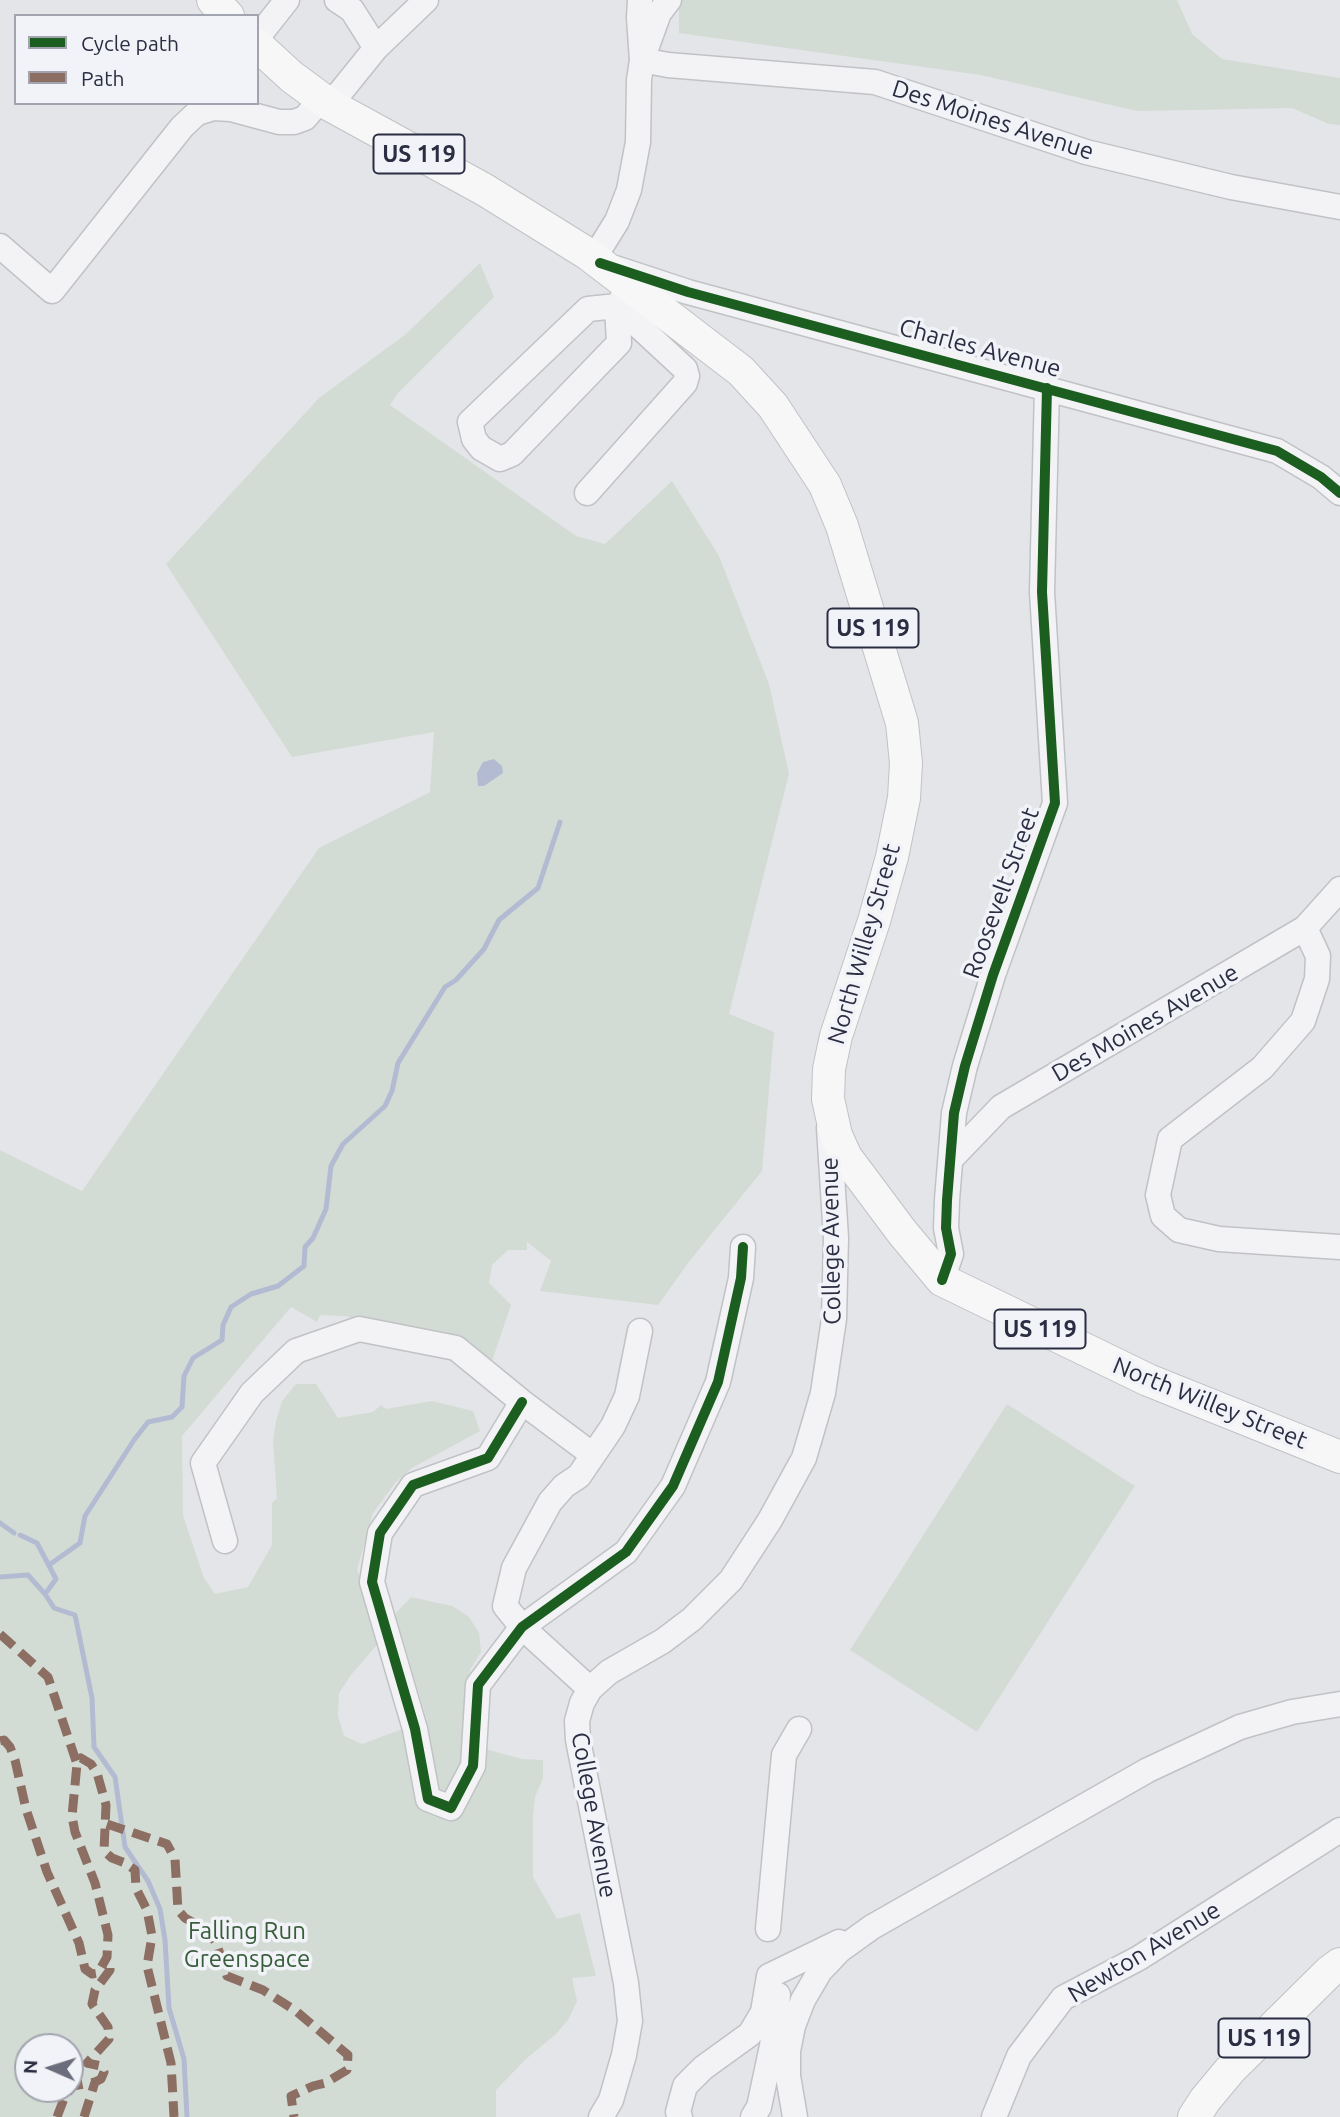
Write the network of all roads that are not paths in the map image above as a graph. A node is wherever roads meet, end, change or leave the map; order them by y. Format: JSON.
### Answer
{"nodes":[{"id":1,"x":213,"y":0,"type":"edge"},
{"id":2,"x":287,"y":0,"type":"edge"},
{"id":3,"x":337,"y":0,"type":"edge"},
{"id":4,"x":426,"y":0,"type":"edge"},
{"id":5,"x":640,"y":0,"type":"edge"},
{"id":6,"x":669,"y":0,"type":"edge"},
{"id":7,"x":226,"y":14,"type":"edge"},
{"id":8,"x":259,"y":35,"type":"edge"},
{"id":9,"x":259,"y":47,"type":"edge"},
{"id":10,"x":376,"y":48,"type":"junction"},
{"id":11,"x":642,"y":60,"type":"junction"},
{"id":12,"x":325,"y":102,"type":"junction"},
{"id":13,"x":1340,"y":207,"type":"edge"},
{"id":14,"x":0,"y":246,"type":"edge"},
{"id":15,"x":594,"y":258,"type":"junction"},
{"id":16,"x":624,"y":296,"type":"junction"},
{"id":17,"x":1047,"y":388,"type":"junction"},
{"id":18,"x":587,"y":493,"type":"dead end"},
{"id":19,"x":1340,"y":493,"type":"edge"},
{"id":20,"x":1340,"y":889,"type":"edge"},
{"id":21,"x":1305,"y":928,"type":"junction"},
{"id":22,"x":828,"y":1099,"type":"junction"},
{"id":23,"x":951,"y":1159,"type":"junction"},
{"id":24,"x":743,"y":1247,"type":"dead end"},
{"id":25,"x":1340,"y":1247,"type":"edge"},
{"id":26,"x":942,"y":1280,"type":"junction"},
{"id":27,"x":640,"y":1331,"type":"dead end"},
{"id":28,"x":522,"y":1402,"type":"junction"},
{"id":29,"x":593,"y":1455,"type":"junction"},
{"id":30,"x":1340,"y":1457,"type":"edge"},
{"id":31,"x":225,"y":1541,"type":"dead end"},
{"id":32,"x":523,"y":1627,"type":"junction"},
{"id":33,"x":590,"y":1689,"type":"junction"},
{"id":34,"x":1340,"y":1704,"type":"edge"},
{"id":35,"x":799,"y":1729,"type":"dead end"},
{"id":36,"x":1340,"y":1830,"type":"edge"},
{"id":37,"x":889,"y":1917,"type":"junction"},
{"id":38,"x":768,"y":1930,"type":"dead end"},
{"id":39,"x":1340,"y":1964,"type":"edge"},
{"id":40,"x":774,"y":1976,"type":"junction"},
{"id":41,"x":601,"y":2117,"type":"edge"},
{"id":42,"x":680,"y":2117,"type":"edge"},
{"id":43,"x":753,"y":2117,"type":"edge"},
{"id":44,"x":794,"y":2117,"type":"edge"},
{"id":45,"x":994,"y":2117,"type":"edge"},
{"id":46,"x":1194,"y":2117,"type":"edge"}],
"edges":[{"from":1,"to":7,"type":"main road"},
{"from":2,"to":8,"type":"street"},
{"from":3,"to":10,"type":"street"},
{"from":4,"to":10,"type":"street"},
{"from":5,"to":11,"type":"street"},
{"from":6,"to":11,"type":"street"},
{"from":9,"to":12,"type":"main road","number":"US 119"},
{"from":10,"to":12,"type":"street"},
{"from":11,"to":13,"type":"street","name":"Des Moines Avenue"},
{"from":11,"to":15,"type":"street"},
{"from":12,"to":14,"type":"street"},
{"from":12,"to":15,"type":"main road","number":"US 119"},
{"from":15,"to":16,"type":"main road","name":"North Willey Street","number":"US 119"},
{"from":15,"to":17,"type":"street","name":"Charles Avenue"},
{"from":16,"to":16,"type":"street"},
{"from":16,"to":18,"type":"street"},
{"from":16,"to":22,"type":"main road","name":"North Willey Street","number":"US 119"},
{"from":17,"to":19,"type":"street","name":"Charles Avenue"},
{"from":17,"to":23,"type":"street","name":"Roosevelt Street"},
{"from":20,"to":21,"type":"street","name":"Des Moines Avenue"},
{"from":21,"to":23,"type":"street","name":"Des Moines Avenue"},
{"from":21,"to":25,"type":"street"},
{"from":22,"to":26,"type":"main road","name":"North Willey Street","number":"US 119"},
{"from":22,"to":33,"type":"street","name":"College Avenue"},
{"from":23,"to":26,"type":"street","name":"Roosevelt Street"},
{"from":24,"to":32,"type":"street"},
{"from":26,"to":30,"type":"main road","name":"North Willey Street","number":"US 119"},
{"from":27,"to":29,"type":"street"},
{"from":28,"to":29,"type":"street"},
{"from":28,"to":31,"type":"street"},
{"from":28,"to":32,"type":"street"},
{"from":29,"to":32,"type":"street"},
{"from":32,"to":33,"type":"street"},
{"from":33,"to":41,"type":"street","name":"College Avenue"},
{"from":34,"to":37,"type":"street"},
{"from":35,"to":38,"type":"street"},
{"from":36,"to":45,"type":"street","name":"Newton Avenue"},
{"from":37,"to":40,"type":"street"},
{"from":37,"to":44,"type":"street"},
{"from":39,"to":46,"type":"main road","number":"US 119"},
{"from":40,"to":42,"type":"street"},
{"from":40,"to":43,"type":"street"}]}
